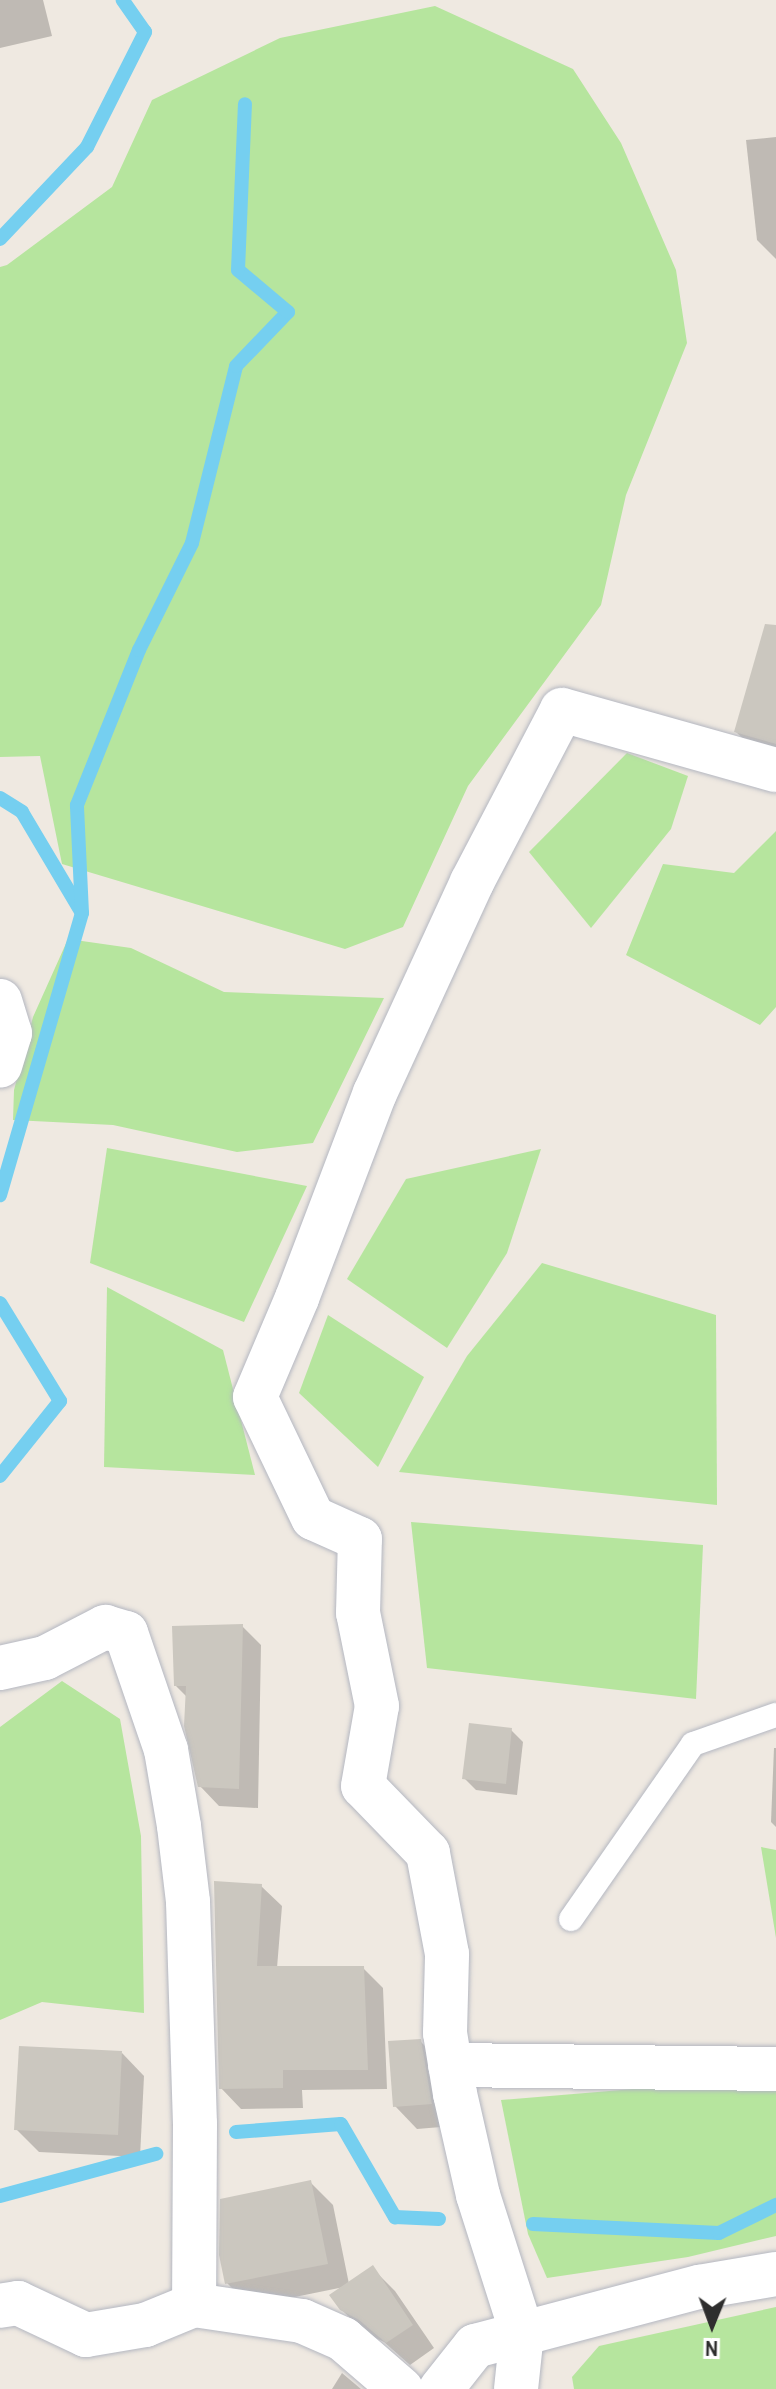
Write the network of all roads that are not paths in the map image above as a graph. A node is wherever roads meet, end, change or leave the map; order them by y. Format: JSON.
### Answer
{"nodes":[{"id":1,"x":776,"y":770,"type":"edge"},
{"id":2,"x":0,"y":1001,"type":"edge"},
{"id":3,"x":0,"y":1066,"type":"edge"},
{"id":4,"x":0,"y":1668,"type":"edge"},
{"id":5,"x":776,"y":1715,"type":"edge"},
{"id":6,"x":571,"y":1919,"type":"dead end"},
{"id":7,"x":450,"y":2065,"type":"junction"},
{"id":8,"x":776,"y":2069,"type":"edge"},
{"id":9,"x":776,"y":2274,"type":"edge"},
{"id":10,"x":194,"y":2305,"type":"junction"},
{"id":11,"x":0,"y":2306,"type":"edge"},
{"id":12,"x":522,"y":2333,"type":"junction"},
{"id":13,"x":401,"y":2389,"type":"edge"},
{"id":14,"x":441,"y":2389,"type":"edge"},
{"id":15,"x":516,"y":2389,"type":"edge"}],
"edges":[{"from":1,"to":7,"type":"street"},
{"from":2,"to":3,"type":"street"},
{"from":4,"to":10,"type":"street"},
{"from":5,"to":6,"type":"lane"},
{"from":7,"to":8,"type":"street"},
{"from":7,"to":12,"type":"street"},
{"from":9,"to":12,"type":"street"},
{"from":10,"to":11,"type":"street"},
{"from":10,"to":13,"type":"street"},
{"from":12,"to":14,"type":"street"},
{"from":12,"to":15,"type":"street"}]}
